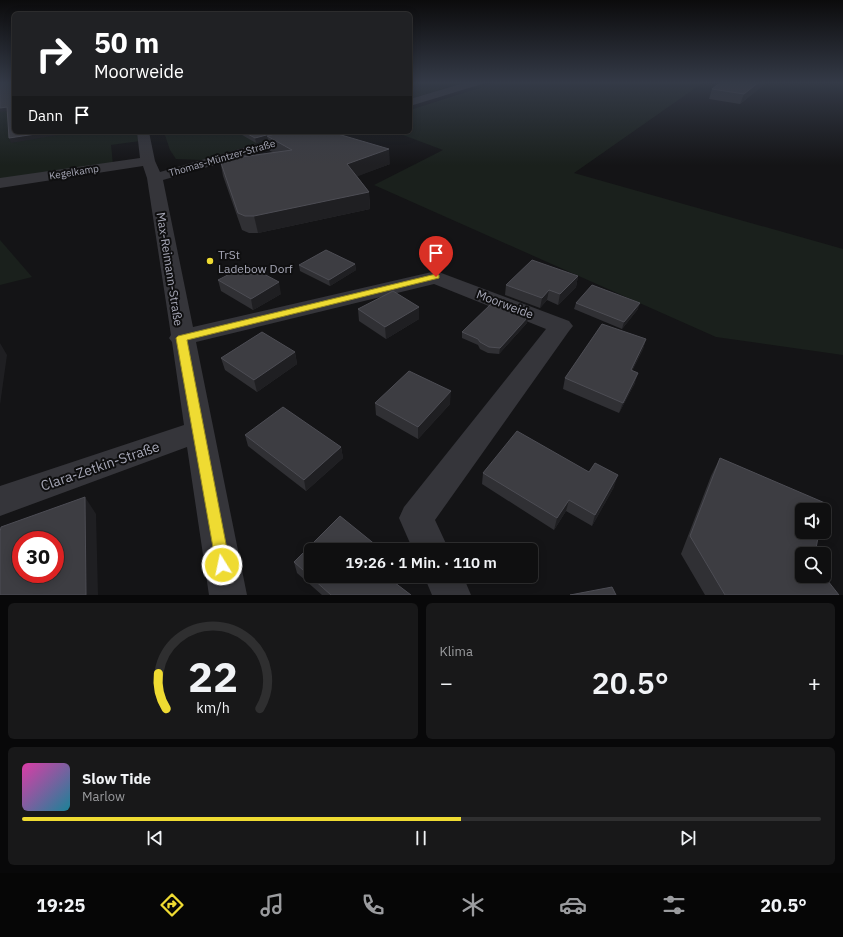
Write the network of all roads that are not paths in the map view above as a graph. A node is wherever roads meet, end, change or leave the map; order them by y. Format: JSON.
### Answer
{"nodes":[{"id":1,"x":143,"y":134,"type":"edge"},
{"id":2,"x":303,"y":134,"type":"edge"},
{"id":3,"x":152,"y":169,"type":"junction"},
{"id":4,"x":0,"y":183,"type":"edge"},
{"id":5,"x":181,"y":338,"type":"junction"},
{"id":6,"x":199,"y":431,"type":"junction"},
{"id":7,"x":0,"y":501,"type":"edge"},
{"id":8,"x":428,"y":543,"type":"edge"},
{"id":9,"x":446,"y":583,"type":"edge"},
{"id":10,"x":228,"y":595,"type":"edge"},
{"id":11,"x":452,"y":595,"type":"edge"}],
"edges":[{"from":1,"to":3,"type":"street","name":"Max-Reimann-Straße"},
{"from":2,"to":3,"type":"street","name":"Thomas-Müntzer-Straße"},
{"from":3,"to":4,"type":"street","name":"Kegelkamp"},
{"from":3,"to":5,"type":"street","name":"Max-Reimann-Straße"},
{"from":5,"to":6,"type":"street","name":"Max-Reimann-Straße"},
{"from":5,"to":8,"type":"street","name":"Moorweide"},
{"from":6,"to":7,"type":"street","name":"Clara-Zetkin-Straße"},
{"from":6,"to":10,"type":"street","name":"Max-Reimann-Straße"},
{"from":9,"to":11,"type":"street"}]}
